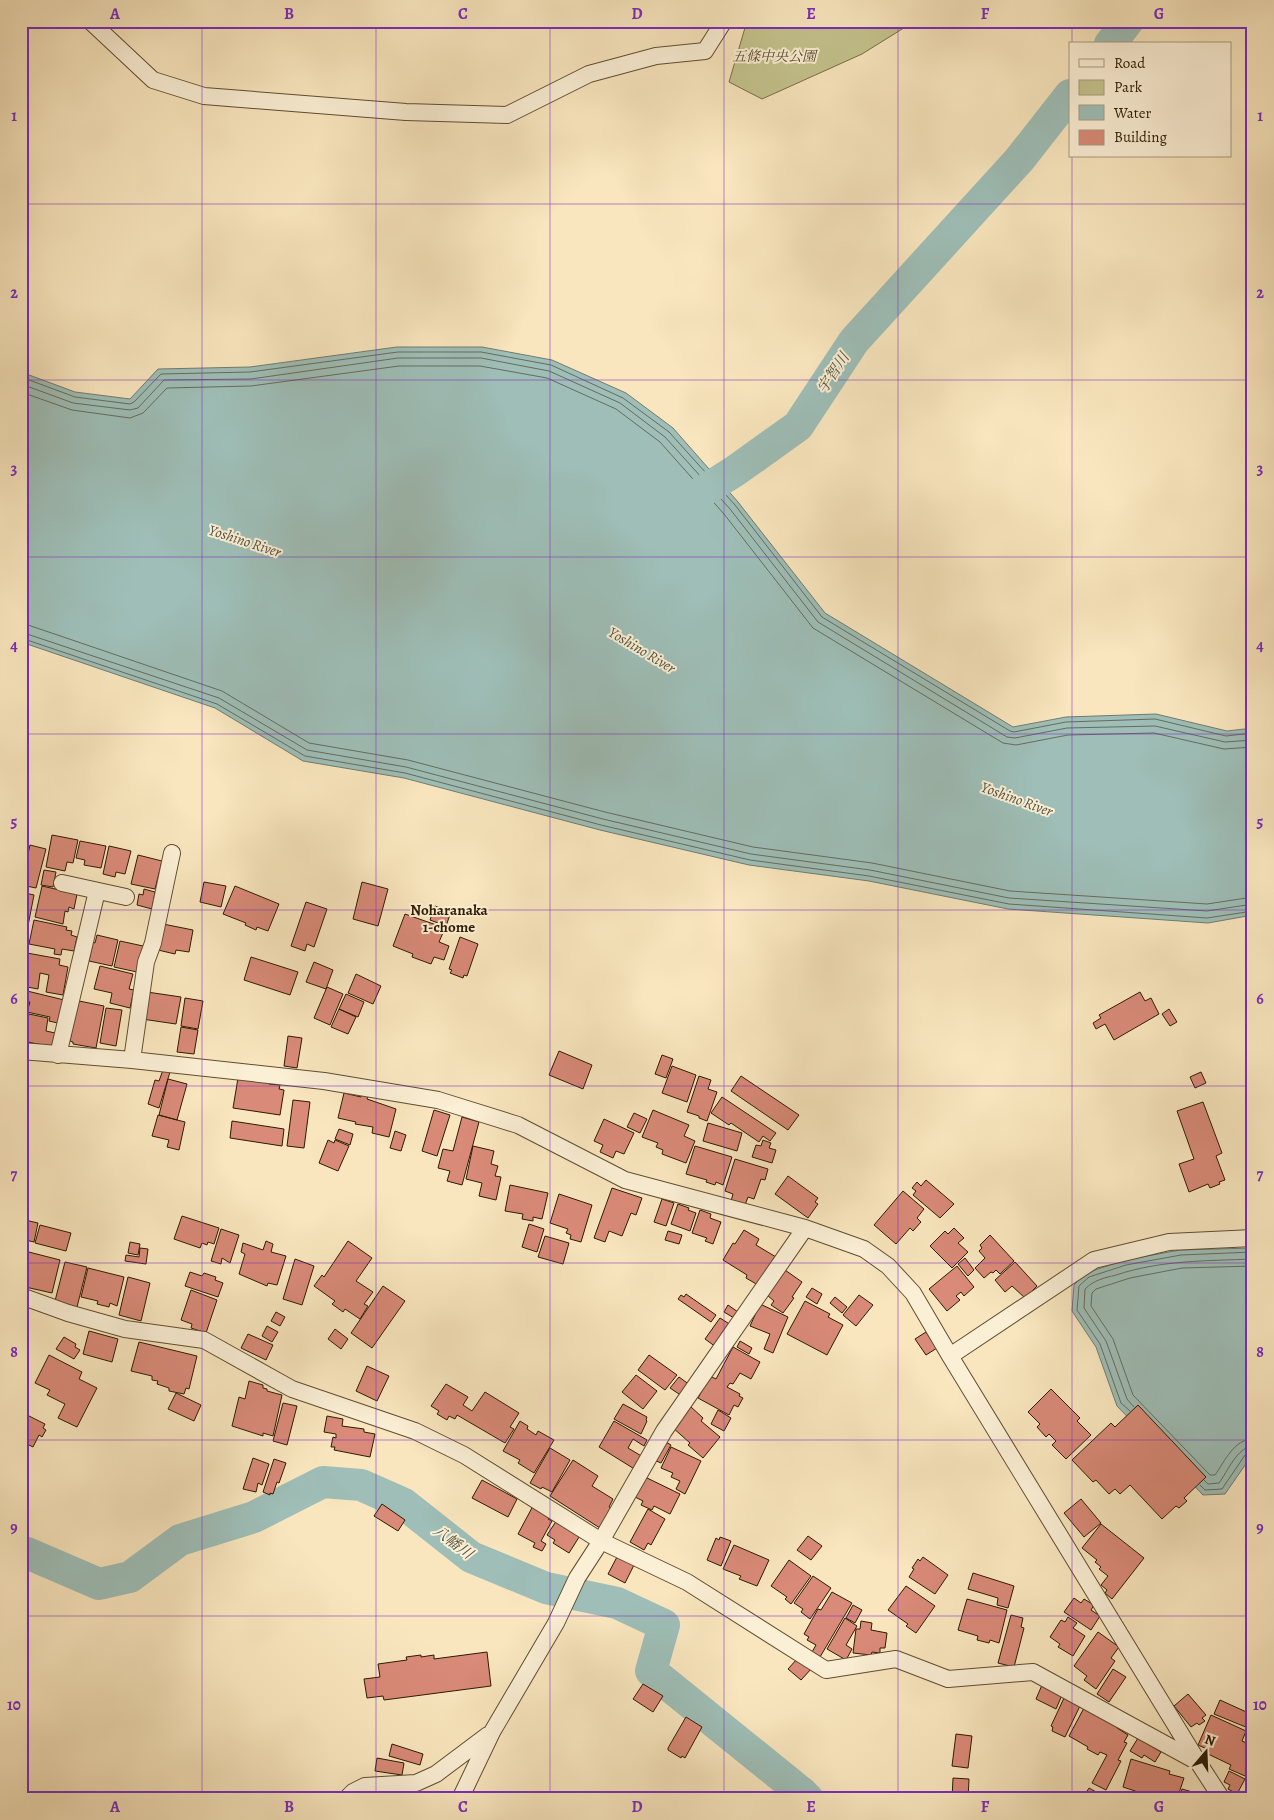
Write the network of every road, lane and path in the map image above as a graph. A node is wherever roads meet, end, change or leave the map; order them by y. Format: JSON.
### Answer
{"nodes":[{"id":1,"x":90,"y":21,"type":"edge"},
{"id":2,"x":724,"y":21,"type":"edge"},
{"id":3,"x":172,"y":853,"type":"dead end"},
{"id":4,"x":62,"y":883,"type":"dead end"},
{"id":5,"x":97,"y":891,"type":"junction"},
{"id":6,"x":126,"y":897,"type":"dead end"},
{"id":7,"x":21,"y":1051,"type":"edge"},
{"id":8,"x":58,"y":1055,"type":"junction"},
{"id":9,"x":132,"y":1060,"type":"junction"},
{"id":10,"x":805,"y":1228,"type":"junction"},
{"id":11,"x":1253,"y":1238,"type":"edge"},
{"id":12,"x":21,"y":1296,"type":"edge"},
{"id":13,"x":950,"y":1356,"type":"junction"},
{"id":14,"x":601,"y":1541,"type":"junction"},
{"id":15,"x":492,"y":1732,"type":"junction"},
{"id":16,"x":1198,"y":1762,"type":"junction"},
{"id":17,"x":346,"y":1799,"type":"edge"},
{"id":18,"x":460,"y":1799,"type":"edge"},
{"id":19,"x":1222,"y":1799,"type":"edge"}],
"edges":[{"from":1,"to":2,"type":"street"},
{"from":3,"to":9,"type":"street"},
{"from":4,"to":5,"type":"street"},
{"from":5,"to":6,"type":"street"},
{"from":5,"to":8,"type":"street"},
{"from":7,"to":8,"type":"street"},
{"from":8,"to":9,"type":"street"},
{"from":9,"to":10,"type":"street"},
{"from":10,"to":13,"type":"street"},
{"from":10,"to":14,"type":"street"},
{"from":11,"to":13,"type":"street"},
{"from":12,"to":14,"type":"street"},
{"from":13,"to":16,"type":"street"},
{"from":14,"to":15,"type":"street"},
{"from":14,"to":16,"type":"street"},
{"from":15,"to":17,"type":"street"},
{"from":15,"to":18,"type":"street"},
{"from":16,"to":19,"type":"street"}]}
